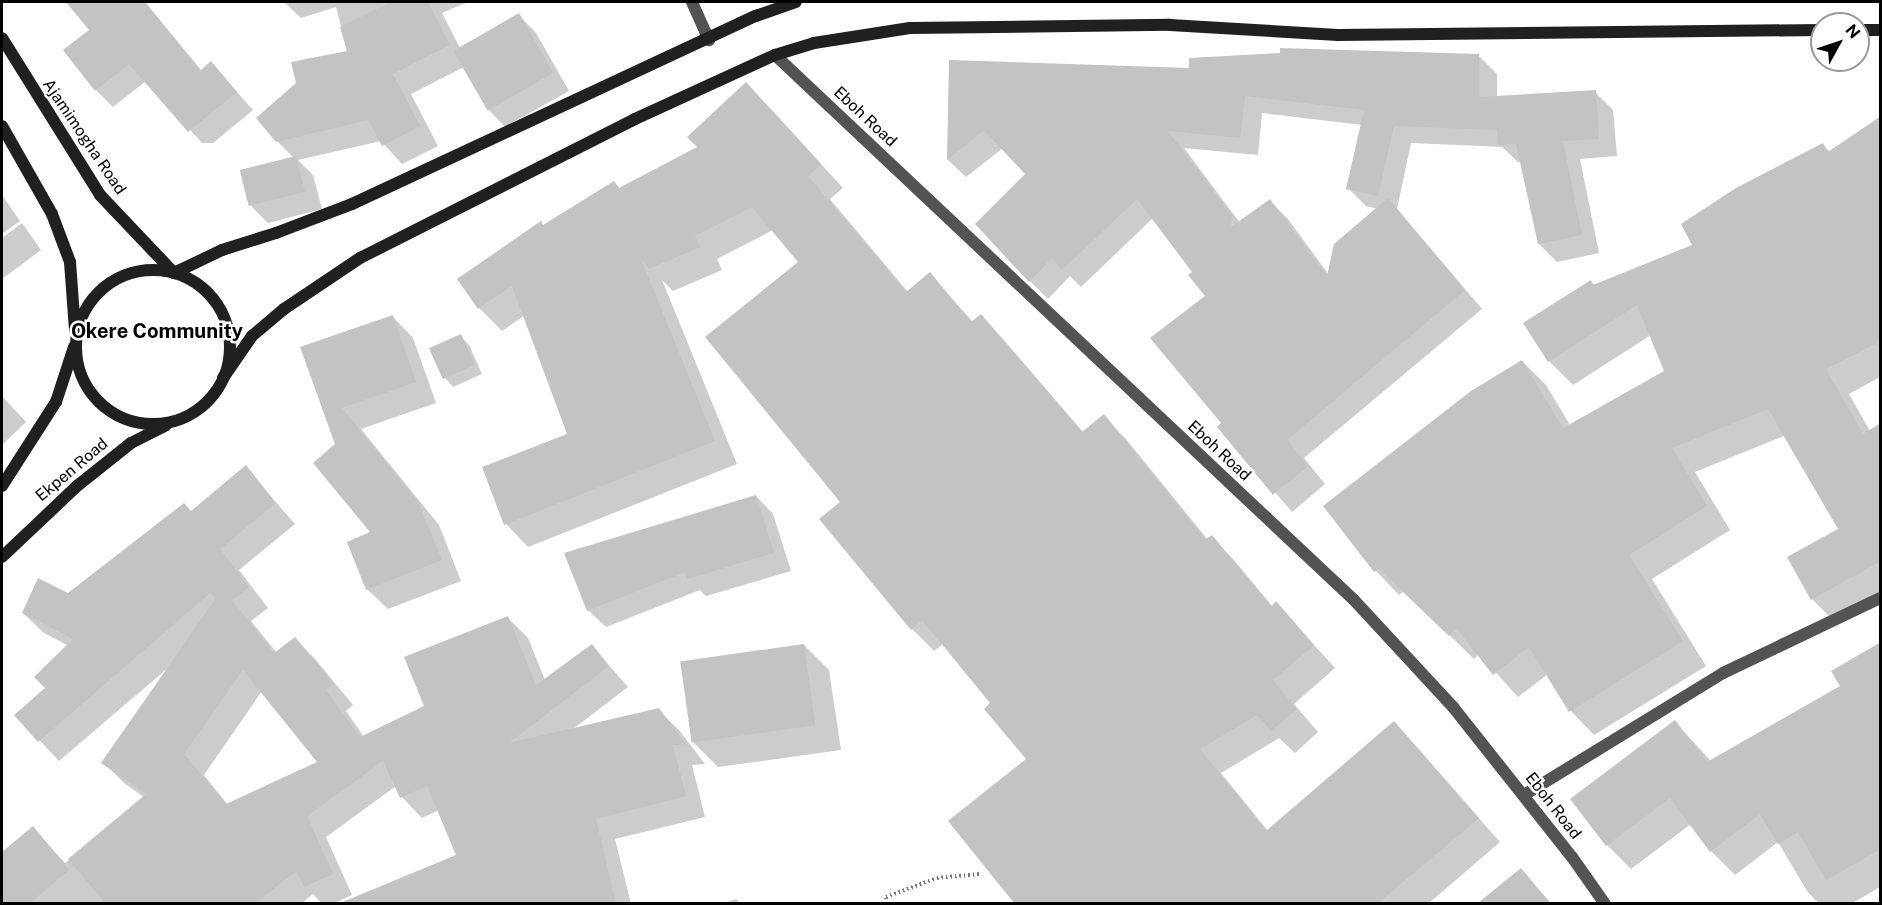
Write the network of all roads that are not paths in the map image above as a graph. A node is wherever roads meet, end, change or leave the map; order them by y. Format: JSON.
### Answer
{"nodes":[{"id":1,"x":692,"y":2,"type":"edge"},
{"id":2,"x":796,"y":2,"type":"edge"},
{"id":3,"x":1810,"y":30,"type":"edge"},
{"id":4,"x":2,"y":38,"type":"edge"},
{"id":5,"x":709,"y":40,"type":"junction"},
{"id":6,"x":775,"y":55,"type":"junction"},
{"id":7,"x":2,"y":126,"type":"edge"},
{"id":8,"x":174,"y":273,"type":"junction"},
{"id":9,"x":76,"y":339,"type":"junction"},
{"id":10,"x":223,"y":378,"type":"junction"},
{"id":11,"x":173,"y":422,"type":"junction"},
{"id":12,"x":2,"y":486,"type":"edge"},
{"id":13,"x":2,"y":557,"type":"edge"},
{"id":14,"x":1881,"y":598,"type":"edge"},
{"id":15,"x":1524,"y":795,"type":"junction"},
{"id":16,"x":1605,"y":903,"type":"edge"}],
"edges":[{"from":1,"to":5,"type":"street"},
{"from":2,"to":5,"type":"main road"},
{"from":3,"to":6,"type":"main road"},
{"from":4,"to":8,"type":"main road","name":"Ajamimogha Road"},
{"from":5,"to":8,"type":"main road"},
{"from":6,"to":10,"type":"main road"},
{"from":6,"to":15,"type":"street","name":"Eboh Road"},
{"from":7,"to":9,"type":"main road"},
{"from":8,"to":9,"type":"main road"},
{"from":8,"to":10,"type":"main road"},
{"from":9,"to":11,"type":"main road"},
{"from":9,"to":12,"type":"main road"},
{"from":10,"to":11,"type":"main road"},
{"from":11,"to":13,"type":"main road","name":"Ekpen Road"},
{"from":14,"to":15,"type":"street"},
{"from":15,"to":16,"type":"street","name":"Eboh Road"}]}
